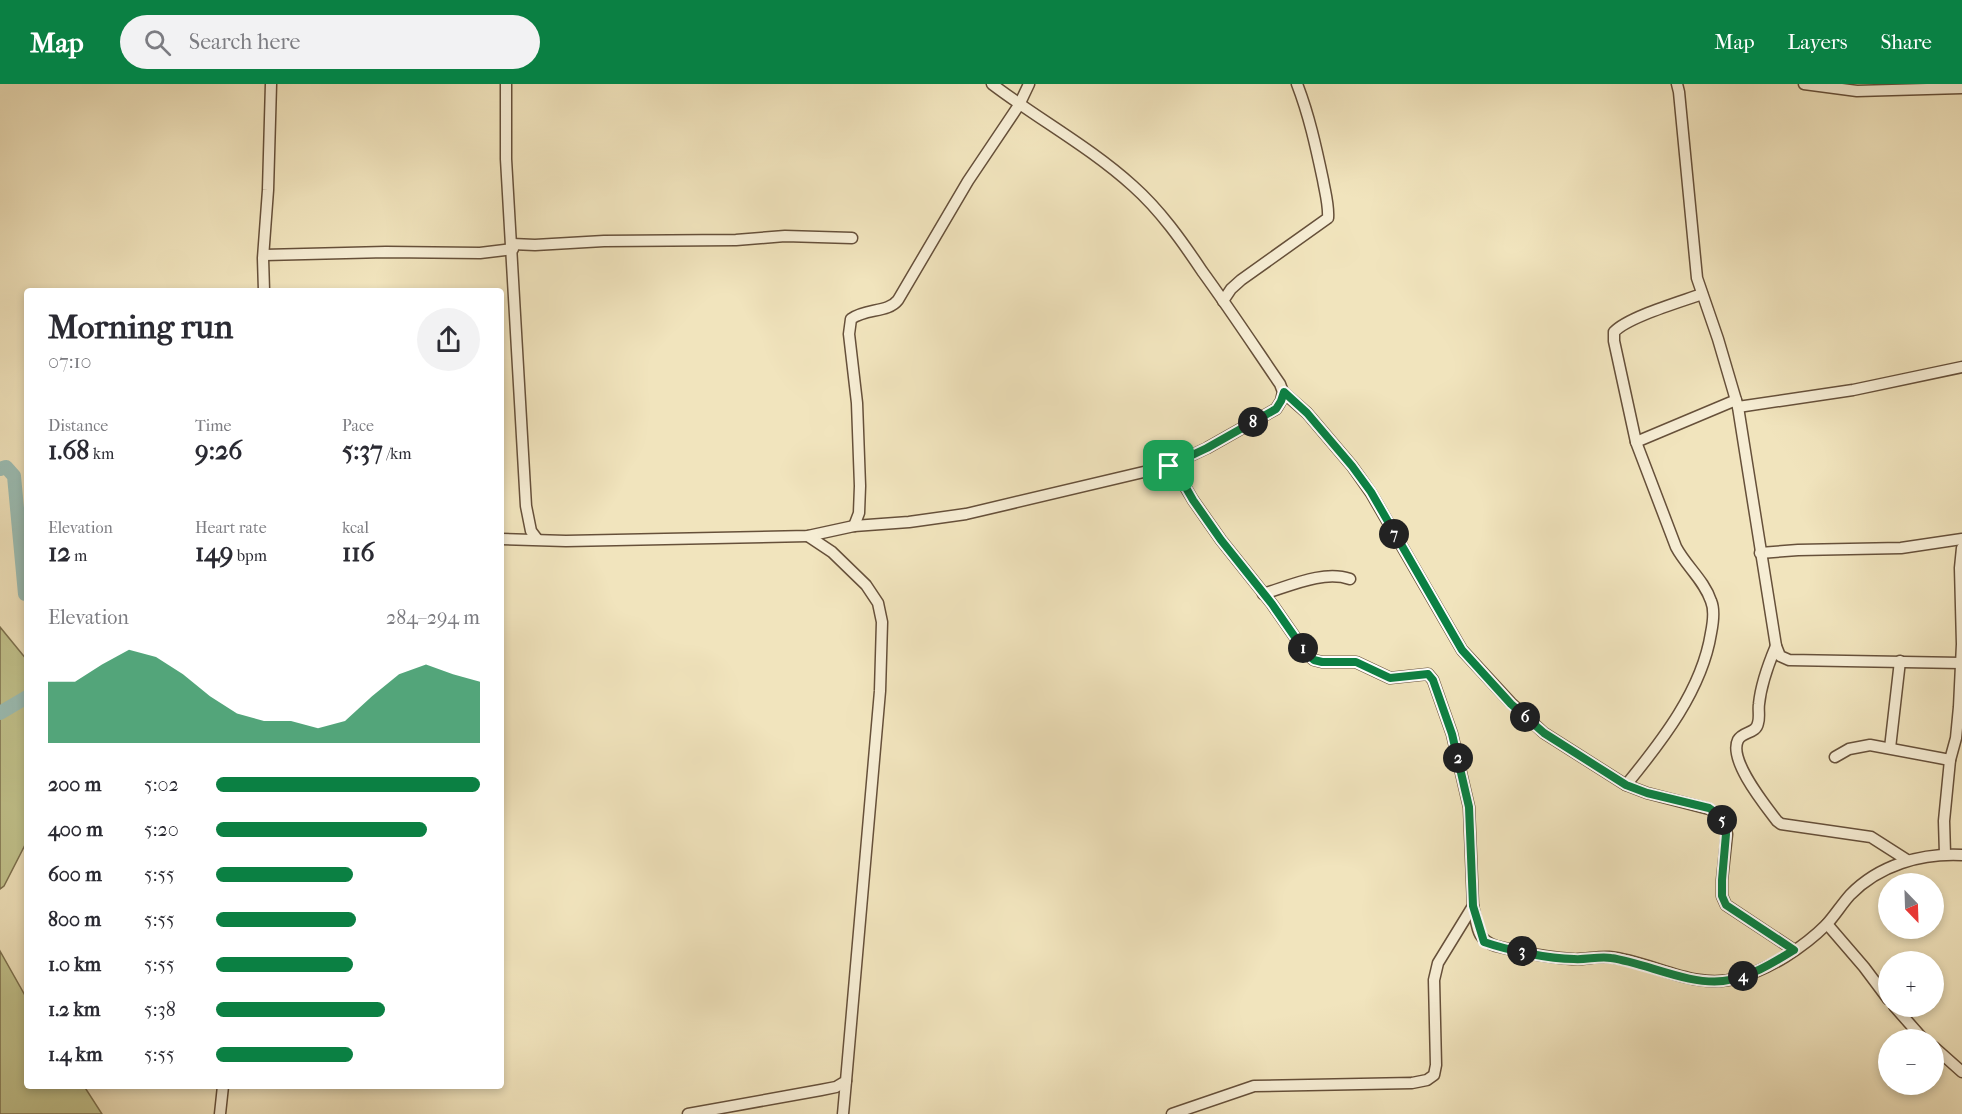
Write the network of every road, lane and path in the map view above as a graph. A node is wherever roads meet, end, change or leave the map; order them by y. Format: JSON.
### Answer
{"nodes":[{"id":1,"x":270,"y":84,"type":"edge"},
{"id":2,"x":506,"y":84,"type":"edge"},
{"id":3,"x":992,"y":84,"type":"edge"},
{"id":4,"x":1029,"y":84,"type":"edge"},
{"id":5,"x":1297,"y":84,"type":"edge"},
{"id":6,"x":1677,"y":84,"type":"edge"},
{"id":7,"x":1804,"y":84,"type":"edge"},
{"id":8,"x":1962,"y":88,"type":"edge"},
{"id":9,"x":1019,"y":105,"type":"junction"},
{"id":10,"x":852,"y":238,"type":"dead end"},
{"id":11,"x":512,"y":246,"type":"junction"},
{"id":12,"x":264,"y":255,"type":"junction"},
{"id":13,"x":264,"y":288,"type":"edge"},
{"id":14,"x":1702,"y":294,"type":"junction"},
{"id":15,"x":1223,"y":301,"type":"junction"},
{"id":16,"x":1962,"y":367,"type":"edge"},
{"id":17,"x":1284,"y":392,"type":"junction"},
{"id":18,"x":1737,"y":404,"type":"junction"},
{"id":19,"x":1636,"y":442,"type":"junction"},
{"id":20,"x":1169,"y":466,"type":"junction"},
{"id":21,"x":854,"y":526,"type":"junction"},
{"id":22,"x":808,"y":536,"type":"junction"},
{"id":23,"x":504,"y":539,"type":"edge"},
{"id":24,"x":537,"y":539,"type":"junction"},
{"id":25,"x":1962,"y":539,"type":"edge"},
{"id":26,"x":1962,"y":548,"type":"edge"},
{"id":27,"x":1760,"y":554,"type":"junction"},
{"id":28,"x":1350,"y":579,"type":"dead end"},
{"id":29,"x":1263,"y":594,"type":"junction"},
{"id":30,"x":1776,"y":646,"type":"junction"},
{"id":31,"x":1900,"y":661,"type":"junction"},
{"id":32,"x":1962,"y":663,"type":"edge"},
{"id":33,"x":1890,"y":748,"type":"junction"},
{"id":34,"x":1835,"y":757,"type":"dead end"},
{"id":35,"x":1950,"y":760,"type":"junction"},
{"id":36,"x":1626,"y":785,"type":"junction"},
{"id":37,"x":1945,"y":854,"type":"junction"},
{"id":38,"x":1962,"y":855,"type":"edge"},
{"id":39,"x":1907,"y":860,"type":"junction"},
{"id":40,"x":1473,"y":906,"type":"junction"},
{"id":41,"x":1827,"y":924,"type":"junction"},
{"id":42,"x":1794,"y":950,"type":"junction"},
{"id":43,"x":1878,"y":986,"type":"edge"},
{"id":44,"x":1904,"y":1017,"type":"edge"},
{"id":45,"x":1914,"y":1029,"type":"edge"},
{"id":46,"x":1944,"y":1056,"type":"edge"},
{"id":47,"x":1962,"y":1072,"type":"edge"},
{"id":48,"x":846,"y":1081,"type":"junction"},
{"id":49,"x":223,"y":1089,"type":"edge"},
{"id":50,"x":220,"y":1114,"type":"edge"},
{"id":51,"x":688,"y":1114,"type":"edge"},
{"id":52,"x":843,"y":1114,"type":"edge"},
{"id":53,"x":1172,"y":1114,"type":"edge"}],
"edges":[{"from":1,"to":12,"type":"street"},
{"from":2,"to":11,"type":"street"},
{"from":3,"to":9,"type":"street"},
{"from":4,"to":9,"type":"street"},
{"from":5,"to":15,"type":"street"},
{"from":6,"to":14,"type":"street"},
{"from":7,"to":8,"type":"street"},
{"from":9,"to":15,"type":"street"},
{"from":9,"to":21,"type":"street"},
{"from":10,"to":11,"type":"street"},
{"from":11,"to":12,"type":"street"},
{"from":11,"to":24,"type":"street"},
{"from":12,"to":13,"type":"street"},
{"from":14,"to":18,"type":"street"},
{"from":14,"to":19,"type":"street"},
{"from":15,"to":17,"type":"street"},
{"from":16,"to":18,"type":"street"},
{"from":17,"to":20,"type":"street"},
{"from":17,"to":36,"type":"street"},
{"from":18,"to":19,"type":"street"},
{"from":18,"to":27,"type":"street"},
{"from":19,"to":36,"type":"street"},
{"from":20,"to":21,"type":"street"},
{"from":20,"to":29,"type":"street"},
{"from":21,"to":22,"type":"street"},
{"from":22,"to":24,"type":"street"},
{"from":22,"to":48,"type":"street"},
{"from":23,"to":24,"type":"street"},
{"from":25,"to":27,"type":"street"},
{"from":26,"to":32,"type":"street"},
{"from":27,"to":30,"type":"street"},
{"from":28,"to":29,"type":"street"},
{"from":29,"to":40,"type":"street"},
{"from":30,"to":31,"type":"street"},
{"from":30,"to":39,"type":"street"},
{"from":31,"to":32,"type":"street"},
{"from":31,"to":33,"type":"street"},
{"from":32,"to":35,"type":"street"},
{"from":33,"to":34,"type":"street"},
{"from":33,"to":35,"type":"street"},
{"from":35,"to":37,"type":"street"},
{"from":36,"to":42,"type":"street"},
{"from":37,"to":38,"type":"street"},
{"from":37,"to":39,"type":"street"},
{"from":39,"to":41,"type":"street"},
{"from":40,"to":42,"type":"street"},
{"from":40,"to":53,"type":"street"},
{"from":41,"to":42,"type":"street"},
{"from":41,"to":43,"type":"street"},
{"from":44,"to":45,"type":"street"},
{"from":46,"to":47,"type":"street"},
{"from":48,"to":51,"type":"street"},
{"from":48,"to":52,"type":"street"},
{"from":49,"to":50,"type":"street"}]}
